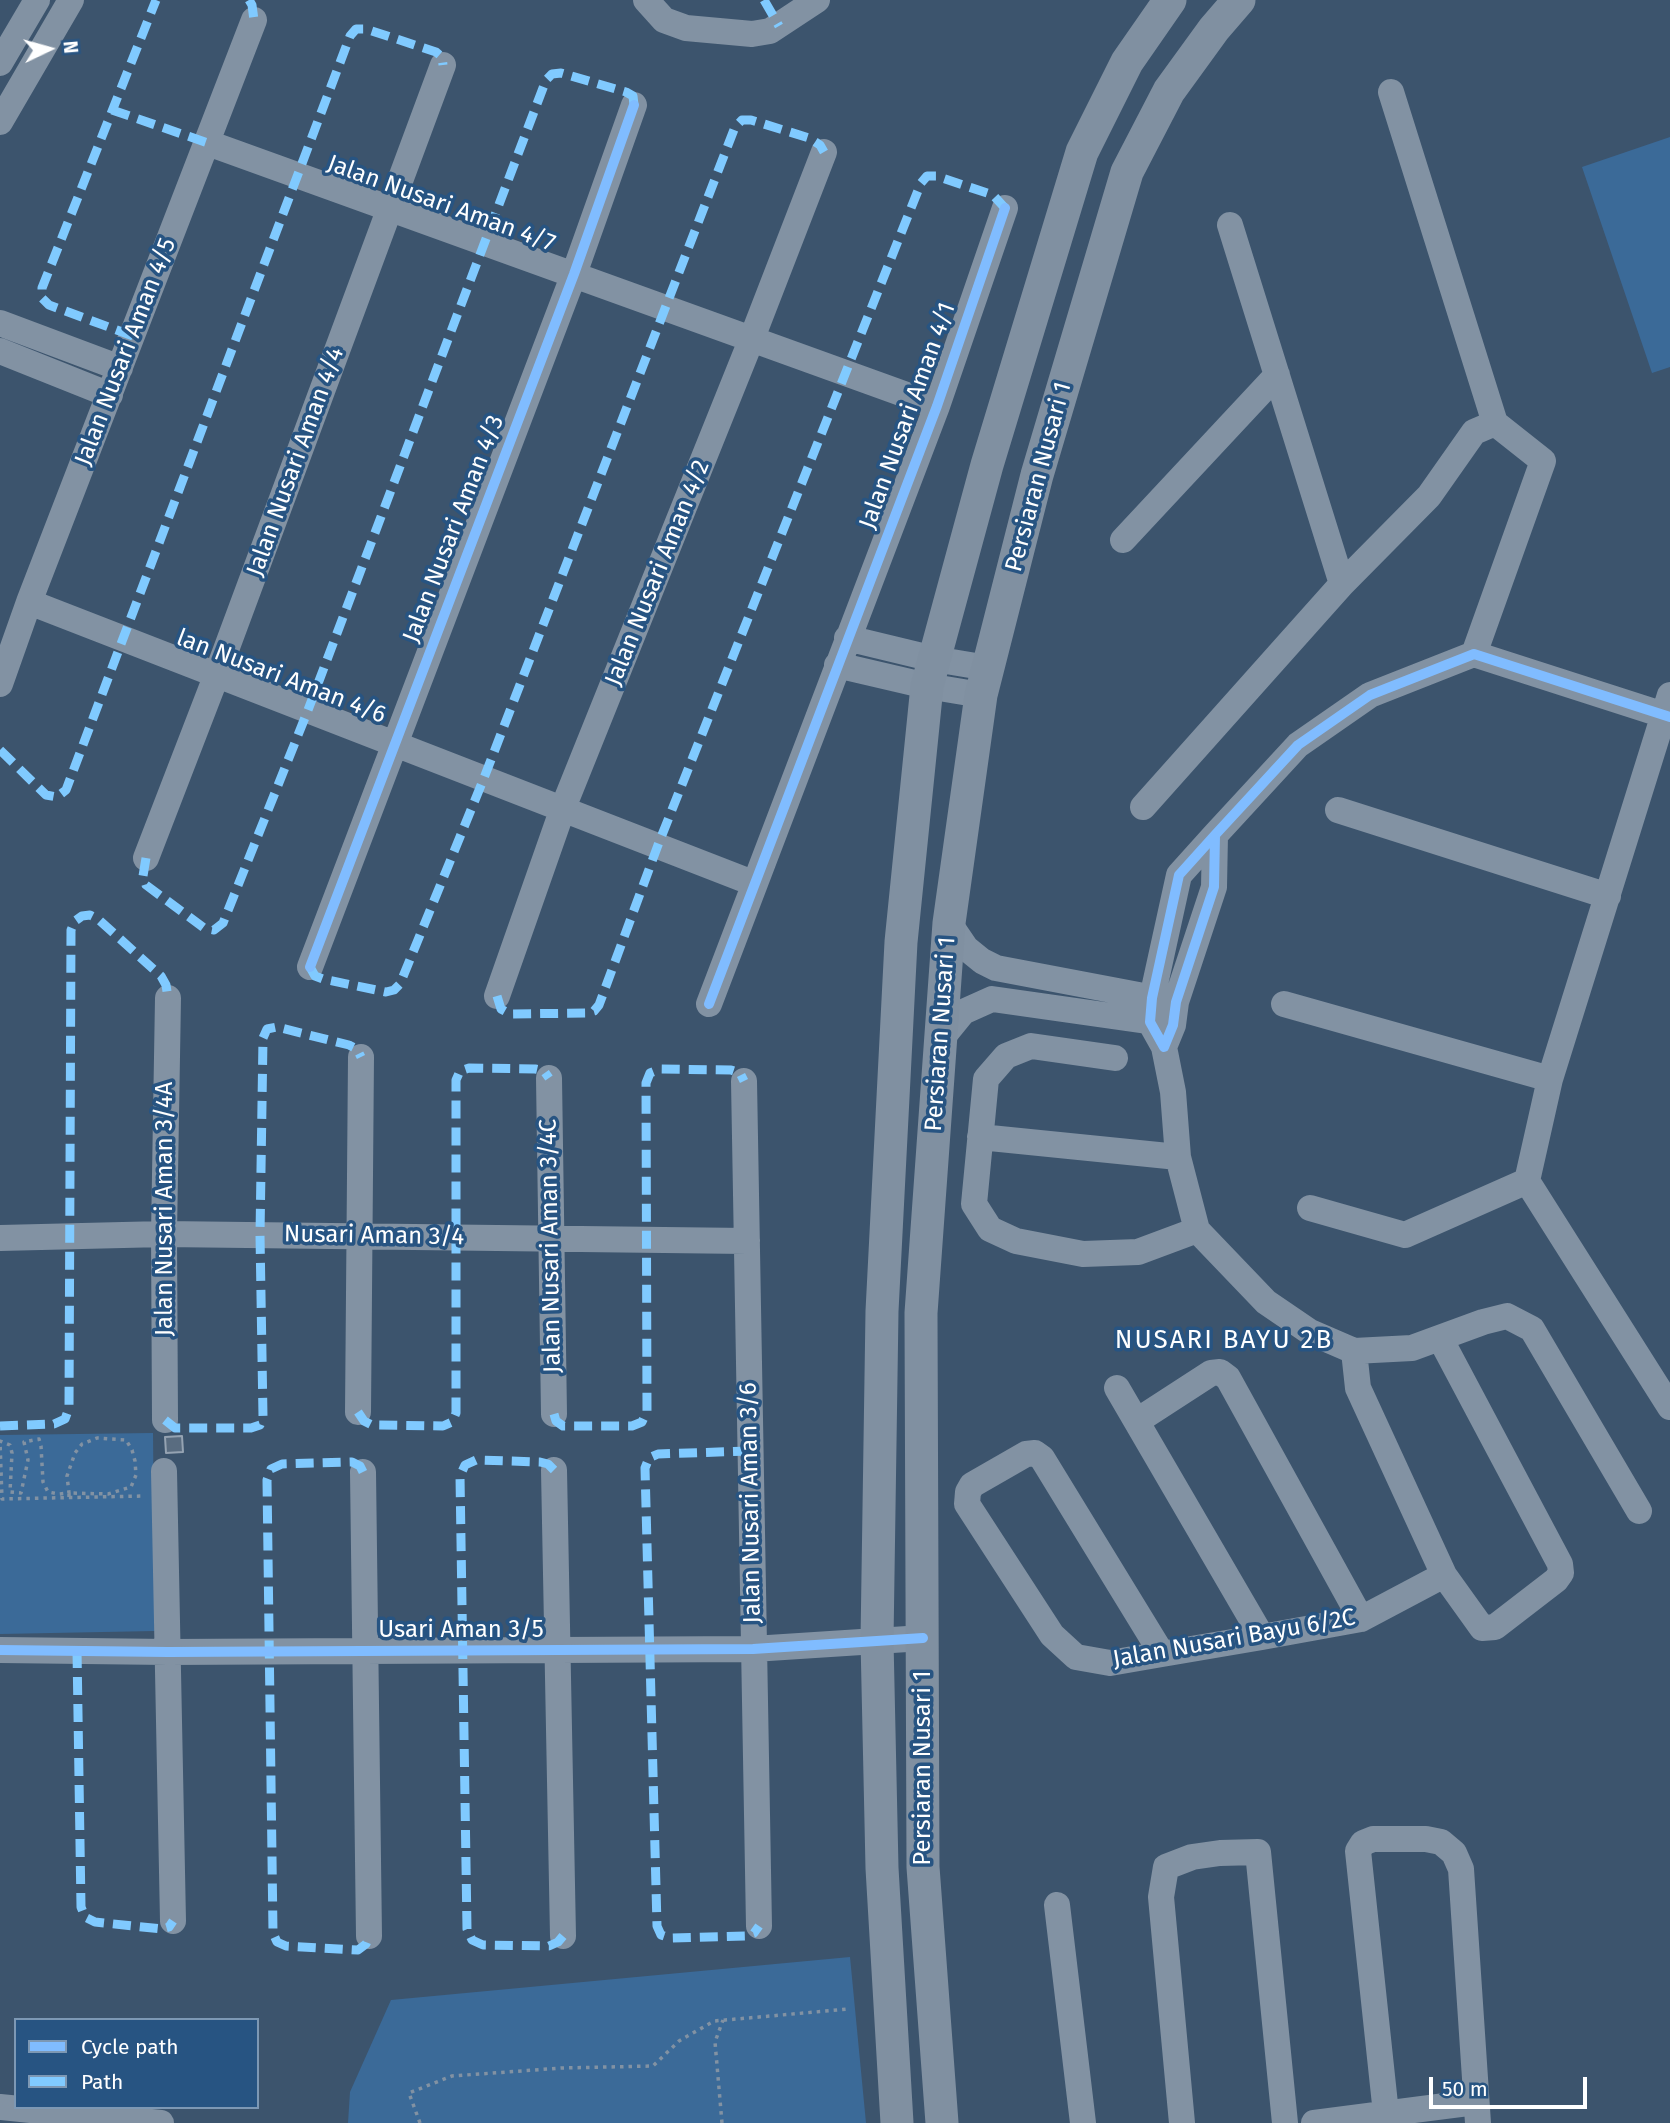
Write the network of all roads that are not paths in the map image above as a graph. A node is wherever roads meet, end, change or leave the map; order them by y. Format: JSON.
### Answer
{"nodes":[{"id":1,"x":37,"y":0,"type":"edge"},
{"id":2,"x":71,"y":0,"type":"edge"},
{"id":3,"x":646,"y":0,"type":"edge"},
{"id":4,"x":817,"y":0,"type":"edge"},
{"id":5,"x":1170,"y":0,"type":"edge"},
{"id":6,"x":1239,"y":0,"type":"edge"},
{"id":7,"x":254,"y":20,"type":"dead end"},
{"id":8,"x":0,"y":63,"type":"edge"},
{"id":9,"x":443,"y":65,"type":"dead end"},
{"id":10,"x":1391,"y":92,"type":"dead end"},
{"id":11,"x":634,"y":105,"type":"dead end"},
{"id":12,"x":0,"y":122,"type":"edge"},
{"id":13,"x":208,"y":142,"type":"junction"},
{"id":14,"x":824,"y":152,"type":"dead end"},
{"id":15,"x":391,"y":208,"type":"junction"},
{"id":16,"x":1005,"y":208,"type":"dead end"},
{"id":17,"x":1230,"y":225,"type":"dead end"},
{"id":18,"x":574,"y":274,"type":"junction"},
{"id":19,"x":0,"y":323,"type":"edge"},
{"id":20,"x":752,"y":338,"type":"junction"},
{"id":21,"x":0,"y":351,"type":"edge"},
{"id":22,"x":120,"y":368,"type":"junction"},
{"id":23,"x":1277,"y":375,"type":"junction"},
{"id":24,"x":110,"y":394,"type":"junction"},
{"id":25,"x":937,"y":405,"type":"junction"},
{"id":26,"x":1495,"y":423,"type":"junction"},
{"id":27,"x":1123,"y":540,"type":"dead end"},
{"id":28,"x":1342,"y":584,"type":"junction"},
{"id":29,"x":29,"y":602,"type":"junction"},
{"id":30,"x":847,"y":638,"type":"junction"},
{"id":31,"x":1474,"y":654,"type":"junction"},
{"id":32,"x":837,"y":665,"type":"junction"},
{"id":33,"x":931,"y":672,"type":"junction"},
{"id":34,"x":217,"y":674,"type":"junction"},
{"id":35,"x":985,"y":681,"type":"junction"},
{"id":36,"x":0,"y":684,"type":"edge"},
{"id":37,"x":1668,"y":709,"type":"edge"},
{"id":38,"x":396,"y":744,"type":"junction"},
{"id":39,"x":1143,"y":807,"type":"dead end"},
{"id":40,"x":563,"y":808,"type":"junction"},
{"id":41,"x":1338,"y":810,"type":"dead end"},
{"id":42,"x":1215,"y":835,"type":"junction"},
{"id":43,"x":146,"y":858,"type":"dead end"},
{"id":44,"x":753,"y":883,"type":"junction"},
{"id":45,"x":1608,"y":896,"type":"junction"},
{"id":46,"x":950,"y":923,"type":"junction"},
{"id":47,"x":310,"y":967,"type":"dead end"},
{"id":48,"x":498,"y":996,"type":"dead end"},
{"id":49,"x":168,"y":998,"type":"dead end"},
{"id":50,"x":709,"y":1004,"type":"dead end"},
{"id":51,"x":1284,"y":1004,"type":"dead end"},
{"id":52,"x":1163,"y":1019,"type":"junction"},
{"id":53,"x":941,"y":1038,"type":"junction"},
{"id":54,"x":361,"y":1057,"type":"dead end"},
{"id":55,"x":1115,"y":1058,"type":"dead end"},
{"id":56,"x":549,"y":1078,"type":"dead end"},
{"id":57,"x":1550,"y":1079,"type":"junction"},
{"id":58,"x":744,"y":1081,"type":"dead end"},
{"id":59,"x":980,"y":1137,"type":"junction"},
{"id":60,"x":1178,"y":1157,"type":"junction"},
{"id":61,"x":1527,"y":1181,"type":"junction"},
{"id":62,"x":1310,"y":1208,"type":"dead end"},
{"id":63,"x":1197,"y":1230,"type":"junction"},
{"id":64,"x":164,"y":1234,"type":"junction"},
{"id":65,"x":360,"y":1236,"type":"junction"},
{"id":66,"x":0,"y":1238,"type":"edge"},
{"id":67,"x":550,"y":1238,"type":"junction"},
{"id":68,"x":747,"y":1241,"type":"junction"},
{"id":69,"x":1440,"y":1338,"type":"junction"},
{"id":70,"x":1354,"y":1351,"type":"junction"},
{"id":71,"x":1117,"y":1388,"type":"dead end"},
{"id":72,"x":1670,"y":1407,"type":"edge"},
{"id":73,"x":358,"y":1412,"type":"dead end"},
{"id":74,"x":554,"y":1414,"type":"dead end"},
{"id":75,"x":165,"y":1420,"type":"dead end"},
{"id":76,"x":1137,"y":1421,"type":"junction"},
{"id":77,"x":554,"y":1470,"type":"dead end"},
{"id":78,"x":164,"y":1471,"type":"dead end"},
{"id":79,"x":363,"y":1472,"type":"dead end"},
{"id":80,"x":1639,"y":1511,"type":"dead end"},
{"id":81,"x":1444,"y":1575,"type":"junction"},
{"id":82,"x":1361,"y":1619,"type":"junction"},
{"id":83,"x":1262,"y":1637,"type":"junction"},
{"id":84,"x":923,"y":1638,"type":"junction"},
{"id":85,"x":877,"y":1640,"type":"junction"},
{"id":86,"x":753,"y":1649,"type":"junction"},
{"id":87,"x":0,"y":1650,"type":"edge"},
{"id":88,"x":557,"y":1650,"type":"junction"},
{"id":89,"x":363,"y":1651,"type":"junction"},
{"id":90,"x":168,"y":1652,"type":"junction"},
{"id":91,"x":1162,"y":1654,"type":"junction"},
{"id":92,"x":1057,"y":1905,"type":"dead end"},
{"id":93,"x":173,"y":1921,"type":"dead end"},
{"id":94,"x":759,"y":1926,"type":"dead end"},
{"id":95,"x":369,"y":1936,"type":"dead end"},
{"id":96,"x":563,"y":1936,"type":"dead end"},
{"id":97,"x":0,"y":2107,"type":"edge"},
{"id":98,"x":1477,"y":2112,"type":"edge"},
{"id":99,"x":30,"y":2117,"type":"edge"},
{"id":100,"x":1387,"y":2118,"type":"edge"},
{"id":101,"x":126,"y":2122,"type":"edge"},
{"id":102,"x":161,"y":2123,"type":"edge"},
{"id":103,"x":897,"y":2123,"type":"edge"},
{"id":104,"x":942,"y":2123,"type":"edge"},
{"id":105,"x":1083,"y":2123,"type":"edge"},
{"id":106,"x":1182,"y":2123,"type":"edge"},
{"id":107,"x":1285,"y":2123,"type":"edge"},
{"id":108,"x":1314,"y":2123,"type":"edge"}],
"edges":[{"from":1,"to":8,"type":"street"},
{"from":2,"to":12,"type":"street"},
{"from":3,"to":4,"type":"street"},
{"from":5,"to":33,"type":"main road","name":"Persiaran Nusari 1"},
{"from":6,"to":35,"type":"main road","name":"Persiaran Nusari 1"},
{"from":7,"to":13,"type":"street","name":"Jalan Nusari Aman 4/5"},
{"from":9,"to":15,"type":"street","name":"Jalan Nusari Aman 4/4"},
{"from":10,"to":26,"type":"street"},
{"from":11,"to":18,"type":"street","name":"Jalan Nusari Aman 4/3"},
{"from":13,"to":15,"type":"street","name":"Jalan Nusari Aman 4/7"},
{"from":13,"to":22,"type":"street","name":"Jalan Nusari Aman 4/5"},
{"from":14,"to":20,"type":"street","name":"Jalan Nusari Aman 4/2"},
{"from":15,"to":18,"type":"street","name":"Jalan Nusari Aman 4/7"},
{"from":15,"to":34,"type":"street","name":"Jalan Nusari Aman 4/4"},
{"from":16,"to":25,"type":"street","name":"Jalan Nusari Aman 4/1"},
{"from":17,"to":23,"type":"street"},
{"from":18,"to":20,"type":"street","name":"Jalan Nusari Aman 4/7"},
{"from":18,"to":38,"type":"street","name":"Jalan Nusari Aman 4/3"},
{"from":19,"to":22,"type":"street"},
{"from":20,"to":25,"type":"street","name":"Jalan Nusari Aman 4/7"},
{"from":20,"to":40,"type":"street","name":"Jalan Nusari Aman 4/2"},
{"from":21,"to":24,"type":"street"},
{"from":22,"to":24,"type":"street","name":"Jalan Nusari Aman 4/5"},
{"from":23,"to":27,"type":"street"},
{"from":23,"to":28,"type":"street"},
{"from":24,"to":29,"type":"street","name":"Jalan Nusari Aman 4/5"},
{"from":25,"to":30,"type":"street","name":"Jalan Nusari Aman 4/1"},
{"from":26,"to":28,"type":"street"},
{"from":26,"to":31,"type":"street"},
{"from":28,"to":39,"type":"street"},
{"from":29,"to":34,"type":"street","name":"lan Nusari Aman 4/6"},
{"from":29,"to":36,"type":"street","name":"Jalan Nusari Aman 4/5"},
{"from":30,"to":32,"type":"street","name":"Jalan Nusari Aman 4/1"},
{"from":30,"to":33,"type":"street"},
{"from":31,"to":37,"type":"street"},
{"from":31,"to":42,"type":"street"},
{"from":32,"to":33,"type":"street"},
{"from":32,"to":44,"type":"street"},
{"from":33,"to":35,"type":"street"},
{"from":33,"to":85,"type":"main road","name":"Persiaran Nusari 1"},
{"from":34,"to":38,"type":"street","name":"lan Nusari Aman 4/6"},
{"from":34,"to":43,"type":"street","name":"Jalan Nusari Aman 4/4"},
{"from":35,"to":46,"type":"main road","name":"Persiaran Nusari 1"},
{"from":37,"to":45,"type":"street"},
{"from":38,"to":40,"type":"street","name":"lan Nusari Aman 4/6"},
{"from":38,"to":47,"type":"street","name":"Jalan Nusari Aman 4/3"},
{"from":40,"to":44,"type":"street","name":"lan Nusari Aman 4/6"},
{"from":40,"to":48,"type":"street","name":"Jalan Nusari Aman 4/2"},
{"from":41,"to":45,"type":"street"},
{"from":42,"to":52,"type":"street"},
{"from":42,"to":52,"type":"street"},
{"from":44,"to":50,"type":"street"},
{"from":45,"to":57,"type":"street"},
{"from":46,"to":52,"type":"street"},
{"from":46,"to":53,"type":"main road","name":"Persiaran Nusari 1"},
{"from":49,"to":64,"type":"street","name":"Jalan Nusari Aman 3/4A"},
{"from":51,"to":57,"type":"street"},
{"from":52,"to":53,"type":"street"},
{"from":52,"to":60,"type":"street"},
{"from":53,"to":84,"type":"main road","name":"Persiaran Nusari 1"},
{"from":54,"to":65,"type":"street"},
{"from":55,"to":59,"type":"street"},
{"from":56,"to":67,"type":"street","name":"Jalan Nusari Aman 3/4C"},
{"from":57,"to":61,"type":"street"},
{"from":58,"to":68,"type":"street","name":"Jalan Nusari Aman 3/6"},
{"from":59,"to":60,"type":"street"},
{"from":59,"to":63,"type":"street"},
{"from":60,"to":63,"type":"street"},
{"from":61,"to":62,"type":"street"},
{"from":61,"to":72,"type":"street"},
{"from":63,"to":70,"type":"street"},
{"from":64,"to":65,"type":"street","name":"Nusari Aman 3/4"},
{"from":64,"to":66,"type":"street","name":"Nusari Aman 3/4"},
{"from":64,"to":75,"type":"street","name":"Jalan Nusari Aman 3/4A"},
{"from":65,"to":67,"type":"street","name":"Nusari Aman 3/4"},
{"from":65,"to":73,"type":"street"},
{"from":67,"to":68,"type":"street","name":"Nusari Aman 3/4"},
{"from":67,"to":74,"type":"street","name":"Jalan Nusari Aman 3/4C"},
{"from":68,"to":86,"type":"street","name":"Jalan Nusari Aman 3/6"},
{"from":69,"to":70,"type":"street"},
{"from":69,"to":80,"type":"street"},
{"from":69,"to":81,"type":"street"},
{"from":70,"to":81,"type":"street"},
{"from":71,"to":76,"type":"street"},
{"from":76,"to":82,"type":"street"},
{"from":76,"to":83,"type":"street"},
{"from":77,"to":88,"type":"street"},
{"from":78,"to":90,"type":"street"},
{"from":79,"to":89,"type":"street"},
{"from":81,"to":82,"type":"street","name":"Jalan Nusari Bayu 6/2C"},
{"from":82,"to":83,"type":"street","name":"Jalan Nusari Bayu 6/2C"},
{"from":83,"to":91,"type":"street","name":"Jalan Nusari Bayu 6/2C"},
{"from":84,"to":85,"type":"street","name":"Usari Aman 3/5"},
{"from":84,"to":104,"type":"main road","name":"Persiaran Nusari 1"},
{"from":85,"to":86,"type":"street","name":"Usari Aman 3/5"},
{"from":85,"to":103,"type":"main road","name":"Persiaran Nusari 1"},
{"from":86,"to":88,"type":"street","name":"Usari Aman 3/5"},
{"from":86,"to":94,"type":"street","name":"Jalan Nusari Aman 3/6"},
{"from":87,"to":90,"type":"street","name":"Usari Aman 3/5"},
{"from":88,"to":89,"type":"street","name":"Usari Aman 3/5"},
{"from":88,"to":96,"type":"street"},
{"from":89,"to":90,"type":"street","name":"Usari Aman 3/5"},
{"from":89,"to":95,"type":"street"},
{"from":90,"to":93,"type":"street"},
{"from":91,"to":91,"type":"street","name":"Jalan Nusari Bayu 6/2C"},
{"from":92,"to":105,"type":"street"},
{"from":97,"to":99,"type":"street"},
{"from":98,"to":100,"type":"street"},
{"from":98,"to":100,"type":"street"},
{"from":99,"to":101,"type":"street"},
{"from":100,"to":108,"type":"street"},
{"from":101,"to":102,"type":"street"},
{"from":106,"to":107,"type":"street"}]}
